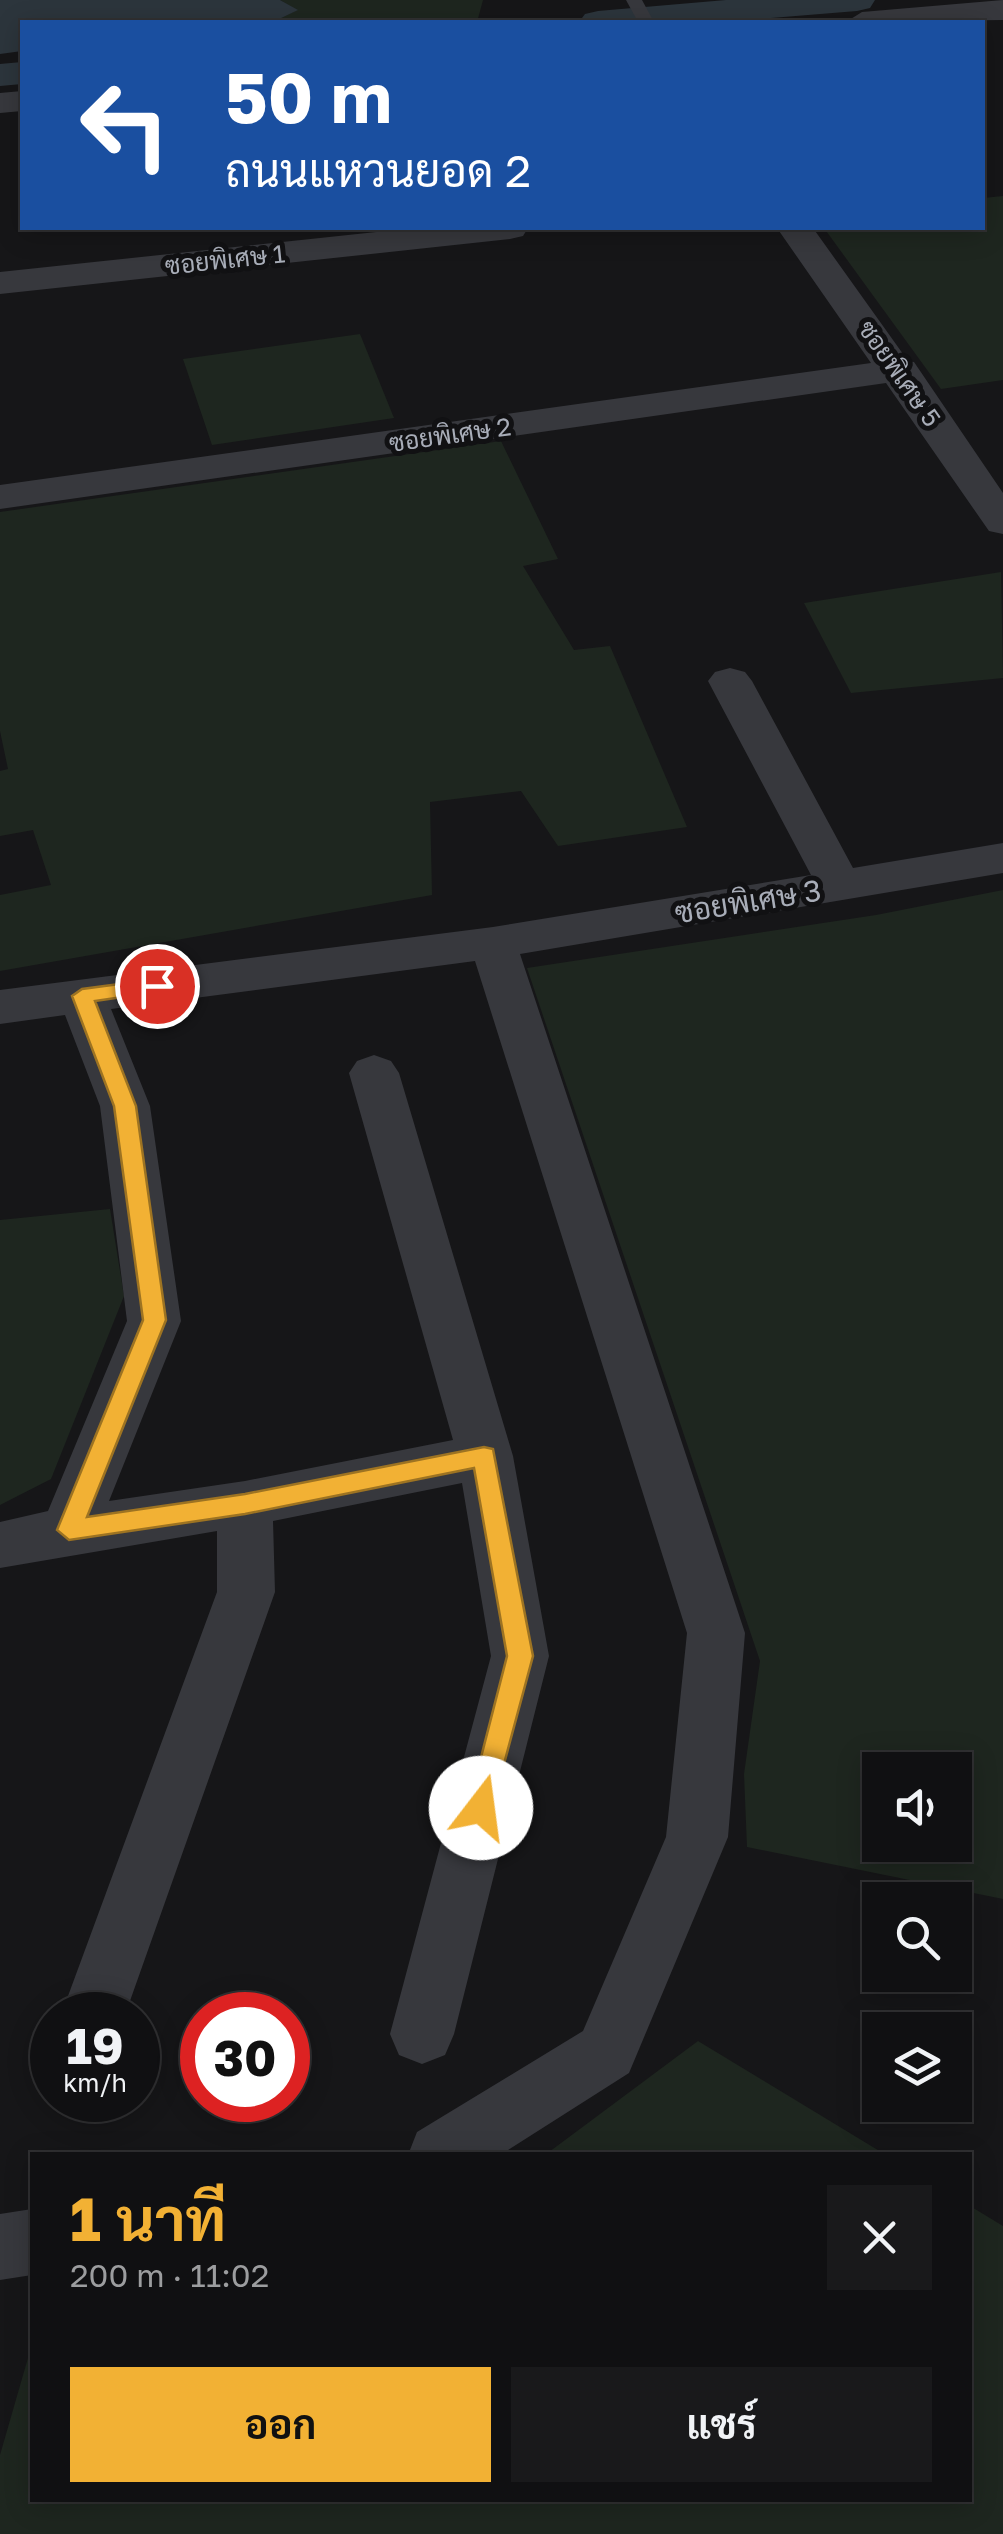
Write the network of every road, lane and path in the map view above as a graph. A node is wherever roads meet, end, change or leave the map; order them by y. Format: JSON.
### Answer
{"nodes":[{"id":1,"x":983,"y":7,"type":"edge"},
{"id":2,"x":878,"y":20,"type":"edge"},
{"id":3,"x":492,"y":230,"type":"edge"},
{"id":4,"x":795,"y":230,"type":"edge"},
{"id":5,"x":0,"y":284,"type":"edge"},
{"id":6,"x":900,"y":370,"type":"junction"},
{"id":7,"x":0,"y":497,"type":"edge"},
{"id":8,"x":1003,"y":522,"type":"edge"},
{"id":9,"x":730,"y":681,"type":"dead end"},
{"id":10,"x":1003,"y":858,"type":"edge"},
{"id":11,"x":840,"y":886,"type":"junction"},
{"id":12,"x":494,"y":943,"type":"junction"},
{"id":13,"x":82,"y":996,"type":"junction"},
{"id":14,"x":0,"y":1008,"type":"edge"},
{"id":15,"x":374,"y":1073,"type":"dead end"},
{"id":16,"x":484,"y":1456,"type":"junction"},
{"id":17,"x":245,"y":1504,"type":"junction"},
{"id":18,"x":69,"y":1530,"type":"junction"},
{"id":19,"x":0,"y":1545,"type":"edge"},
{"id":20,"x":102,"y":1992,"type":"edge"},
{"id":21,"x":422,"y":2034,"type":"dead end"},
{"id":22,"x":446,"y":2152,"type":"edge"},
{"id":23,"x":30,"y":2242,"type":"edge"},
{"id":24,"x":0,"y":2247,"type":"edge"}],
"edges":[{"from":1,"to":2,"type":"street"},
{"from":3,"to":5,"type":"street","name":"ซอยพิเศษ 1"},
{"from":4,"to":6,"type":"street","name":"ซอยพิเศษ 5"},
{"from":6,"to":7,"type":"street","name":"ซอยพิเศษ 2"},
{"from":6,"to":8,"type":"street","name":"ซอยพิเศษ 5"},
{"from":9,"to":11,"type":"street"},
{"from":10,"to":11,"type":"street","name":"ซอยพิเศษ 3"},
{"from":11,"to":12,"type":"street","name":"ซอยพิเศษ 3"},
{"from":12,"to":13,"type":"street","name":"ซอยพิเศษ 3"},
{"from":12,"to":22,"type":"street"},
{"from":13,"to":14,"type":"street","name":"ซอยพิเศษ 3"},
{"from":13,"to":18,"type":"street"},
{"from":15,"to":16,"type":"street"},
{"from":16,"to":17,"type":"street"},
{"from":16,"to":21,"type":"street"},
{"from":17,"to":18,"type":"street"},
{"from":17,"to":20,"type":"street"},
{"from":18,"to":19,"type":"street"},
{"from":23,"to":24,"type":"street"}]}
